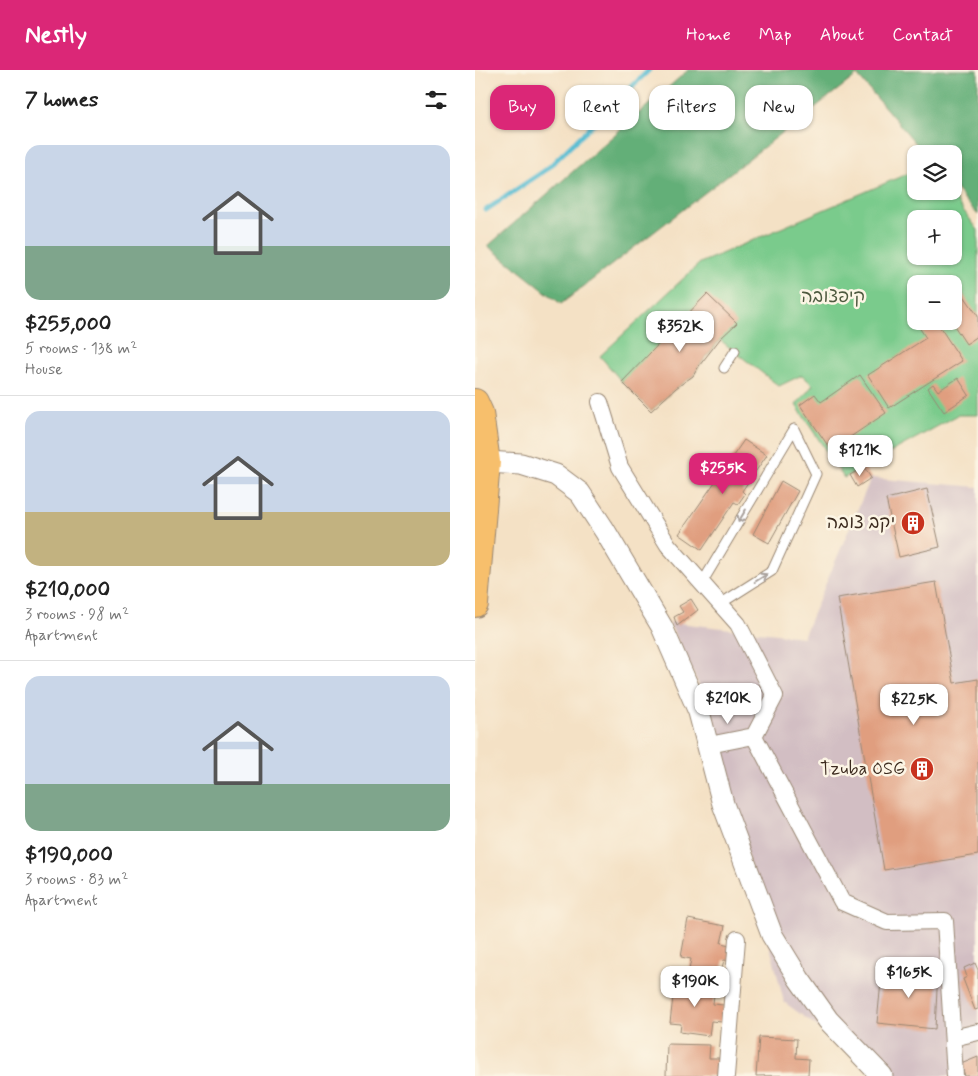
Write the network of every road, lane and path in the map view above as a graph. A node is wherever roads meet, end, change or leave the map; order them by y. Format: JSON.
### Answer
{"nodes":[{"id":1,"x":735,"y":351,"type":"dead end"},
{"id":2,"x":724,"y":368,"type":"dead end"},
{"id":3,"x":475,"y":402,"type":"edge"},
{"id":4,"x":601,"y":402,"type":"dead end"},
{"id":5,"x":487,"y":462,"type":"junction"},
{"id":6,"x":702,"y":583,"type":"junction"},
{"id":7,"x":475,"y":604,"type":"edge"},
{"id":8,"x":720,"y":604,"type":"junction"},
{"id":9,"x":754,"y":736,"type":"junction"},
{"id":10,"x":709,"y":745,"type":"junction"},
{"id":11,"x":737,"y":939,"type":"dead end"},
{"id":12,"x":978,"y":1032,"type":"edge"},
{"id":13,"x":953,"y":1038,"type":"junction"},
{"id":14,"x":726,"y":1076,"type":"edge"},
{"id":15,"x":882,"y":1076,"type":"edge"},
{"id":16,"x":955,"y":1076,"type":"edge"}],
"edges":[{"from":1,"to":2,"type":"lane"},
{"from":3,"to":5,"type":"main road"},
{"from":4,"to":6,"type":"street"},
{"from":5,"to":7,"type":"main road"},
{"from":5,"to":10,"type":"street"},
{"from":6,"to":8,"type":"street"},
{"from":8,"to":6,"type":"lane","one_way":true},
{"from":8,"to":9,"type":"street"},
{"from":9,"to":10,"type":"street"},
{"from":9,"to":13,"type":"street"},
{"from":10,"to":15,"type":"street"},
{"from":11,"to":14,"type":"street"},
{"from":12,"to":13,"type":"street"},
{"from":13,"to":16,"type":"street"}]}
